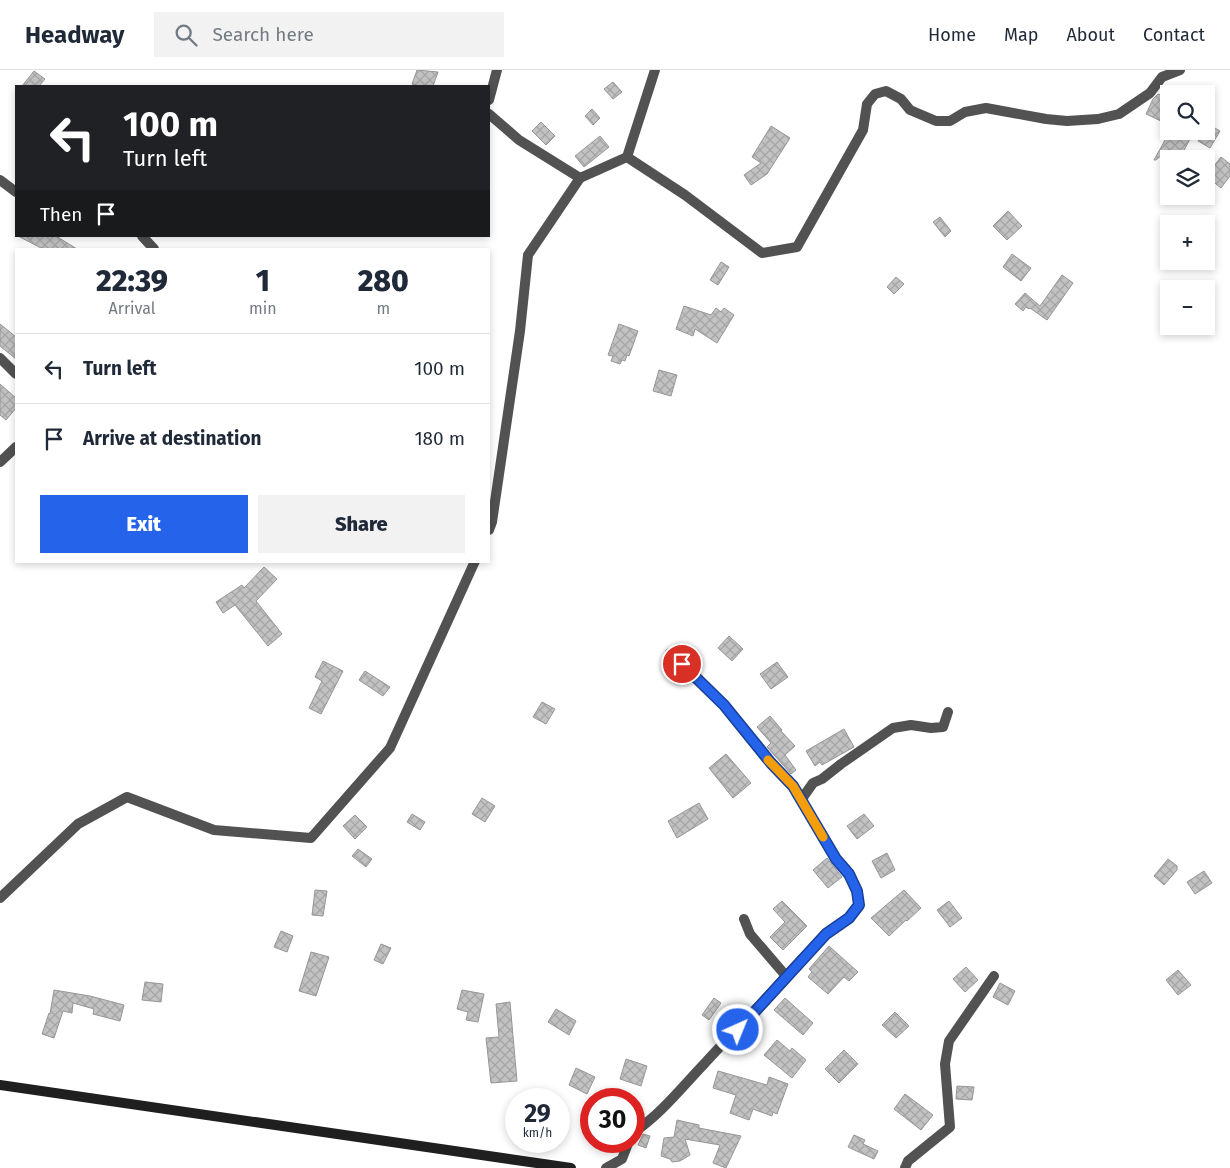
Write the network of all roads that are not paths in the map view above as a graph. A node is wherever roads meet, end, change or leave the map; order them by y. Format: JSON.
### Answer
{"nodes":[{"id":1,"x":497,"y":70,"type":"edge"},
{"id":2,"x":655,"y":70,"type":"edge"},
{"id":3,"x":1180,"y":70,"type":"edge"},
{"id":4,"x":490,"y":96,"type":"edge"},
{"id":5,"x":490,"y":115,"type":"edge"},
{"id":6,"x":627,"y":157,"type":"junction"},
{"id":7,"x":580,"y":178,"type":"junction"},
{"id":8,"x":0,"y":180,"type":"edge"},
{"id":9,"x":15,"y":191,"type":"edge"},
{"id":10,"x":143,"y":237,"type":"edge"},
{"id":11,"x":153,"y":248,"type":"edge"},
{"id":12,"x":0,"y":358,"type":"edge"},
{"id":13,"x":15,"y":373,"type":"edge"},
{"id":14,"x":15,"y":448,"type":"edge"},
{"id":15,"x":0,"y":462,"type":"edge"},
{"id":16,"x":490,"y":527,"type":"edge"},
{"id":17,"x":473,"y":563,"type":"edge"},
{"id":18,"x":670,"y":652,"type":"dead end"},
{"id":19,"x":948,"y":712,"type":"dead end"},
{"id":20,"x":800,"y":800,"type":"junction"},
{"id":21,"x":0,"y":898,"type":"edge"},
{"id":22,"x":744,"y":919,"type":"dead end"},
{"id":23,"x":786,"y":976,"type":"junction"},
{"id":24,"x":994,"y":976,"type":"dead end"},
{"id":25,"x":0,"y":1085,"type":"edge"},
{"id":26,"x":645,"y":1124,"type":"edge"},
{"id":27,"x":624,"y":1153,"type":"edge"},
{"id":28,"x":571,"y":1168,"type":"edge"},
{"id":29,"x":606,"y":1168,"type":"edge"},
{"id":30,"x":905,"y":1168,"type":"edge"}],
"edges":[{"from":1,"to":4,"type":"street"},
{"from":2,"to":6,"type":"street"},
{"from":3,"to":6,"type":"street"},
{"from":5,"to":7,"type":"street"},
{"from":6,"to":7,"type":"street"},
{"from":7,"to":16,"type":"street"},
{"from":8,"to":9,"type":"street"},
{"from":10,"to":11,"type":"street"},
{"from":12,"to":13,"type":"street"},
{"from":14,"to":15,"type":"street"},
{"from":17,"to":21,"type":"street"},
{"from":18,"to":20,"type":"street"},
{"from":19,"to":20,"type":"street"},
{"from":20,"to":23,"type":"street"},
{"from":22,"to":23,"type":"street"},
{"from":23,"to":26,"type":"street"},
{"from":24,"to":30,"type":"street"},
{"from":25,"to":28,"type":"main road"},
{"from":27,"to":29,"type":"street"}]}
